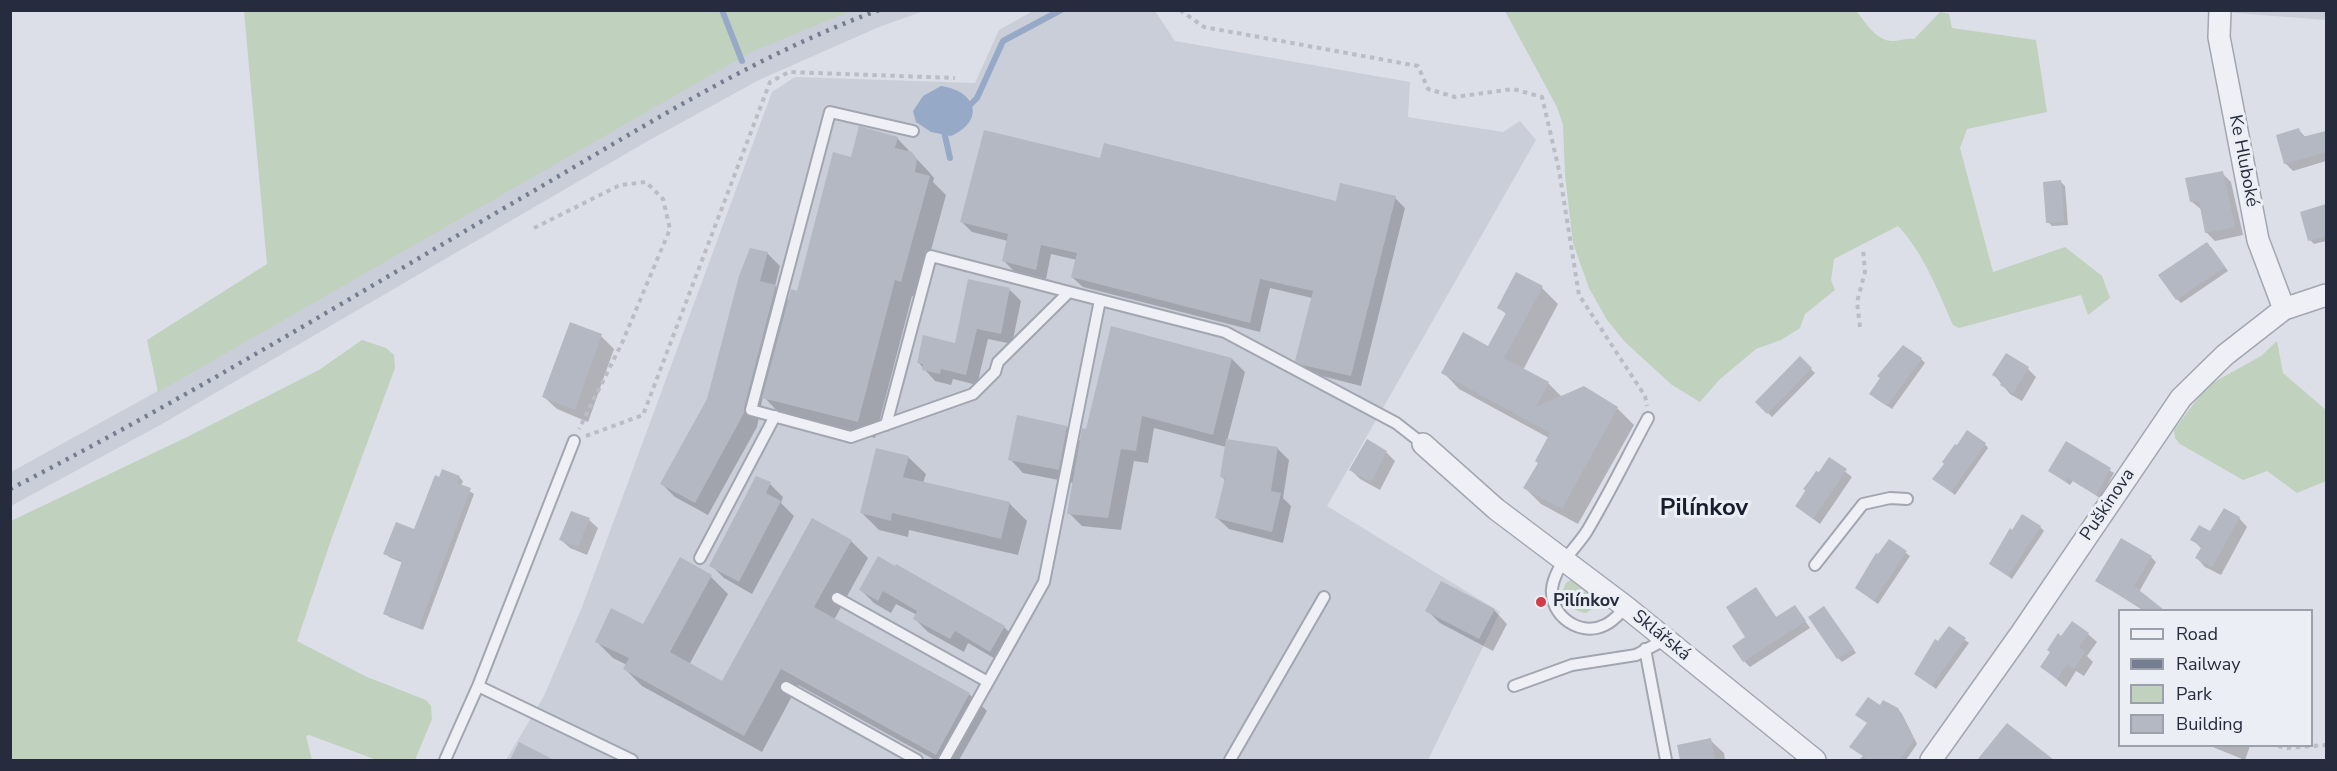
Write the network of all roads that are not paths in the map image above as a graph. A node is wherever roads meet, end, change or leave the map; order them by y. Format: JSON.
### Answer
{"nodes":[{"id":1,"x":2220,"y":10,"type":"edge"},
{"id":2,"x":913,"y":131,"type":"dead end"},
{"id":3,"x":1069,"y":292,"type":"junction"},
{"id":4,"x":2326,"y":295,"type":"edge"},
{"id":5,"x":1100,"y":300,"type":"junction"},
{"id":6,"x":2283,"y":309,"type":"junction"},
{"id":7,"x":775,"y":416,"type":"junction"},
{"id":8,"x":1648,"y":417,"type":"road end"},
{"id":9,"x":886,"y":425,"type":"junction"},
{"id":10,"x":574,"y":441,"type":"road end"},
{"id":11,"x":1423,"y":444,"type":"joint"},
{"id":12,"x":1906,"y":498,"type":"dead end"},
{"id":13,"x":700,"y":558,"type":"dead end"},
{"id":14,"x":1564,"y":562,"type":"junction"},
{"id":15,"x":1815,"y":565,"type":"dead end"},
{"id":16,"x":1324,"y":597,"type":"dead end"},
{"id":17,"x":837,"y":598,"type":"dead end"},
{"id":18,"x":1626,"y":607,"type":"junction"},
{"id":19,"x":1666,"y":639,"type":"junction"},
{"id":20,"x":1645,"y":650,"type":"junction"},
{"id":21,"x":988,"y":682,"type":"junction"},
{"id":22,"x":478,"y":686,"type":"junction"},
{"id":23,"x":1514,"y":686,"type":"dead end"},
{"id":24,"x":786,"y":687,"type":"dead end"},
{"id":25,"x":445,"y":760,"type":"edge"},
{"id":26,"x":629,"y":760,"type":"edge"},
{"id":27,"x":917,"y":760,"type":"edge"},
{"id":28,"x":944,"y":760,"type":"edge"},
{"id":29,"x":1230,"y":760,"type":"edge"},
{"id":30,"x":1666,"y":760,"type":"edge"},
{"id":31,"x":1815,"y":760,"type":"edge"},
{"id":32,"x":1931,"y":760,"type":"edge"}],
"edges":[{"from":1,"to":6,"type":"street","name":"Ke Hluboké"},
{"from":2,"to":7,"type":"lane"},
{"from":3,"to":5,"type":"lane"},
{"from":3,"to":9,"type":"lane"},
{"from":3,"to":9,"type":"lane"},
{"from":4,"to":6,"type":"street","name":"Puškinova"},
{"from":5,"to":11,"type":"lane"},
{"from":5,"to":21,"type":"lane"},
{"from":6,"to":32,"type":"street","name":"Puškinova"},
{"from":7,"to":9,"type":"lane"},
{"from":7,"to":13,"type":"lane"},
{"from":8,"to":14,"type":"lane"},
{"from":10,"to":22,"type":"lane"},
{"from":11,"to":14,"type":"street","name":"Sklářská"},
{"from":12,"to":15,"type":"lane"},
{"from":14,"to":18,"type":"street","name":"Sklářská"},
{"from":14,"to":18,"type":"lane"},
{"from":16,"to":29,"type":"lane"},
{"from":17,"to":21,"type":"lane"},
{"from":18,"to":19,"type":"street","name":"Sklářská"},
{"from":19,"to":20,"type":"lane"},
{"from":19,"to":31,"type":"street","name":"Sklářská"},
{"from":20,"to":23,"type":"lane"},
{"from":20,"to":30,"type":"lane"},
{"from":21,"to":28,"type":"lane"},
{"from":22,"to":25,"type":"lane"},
{"from":22,"to":26,"type":"lane"},
{"from":24,"to":27,"type":"lane"}]}
